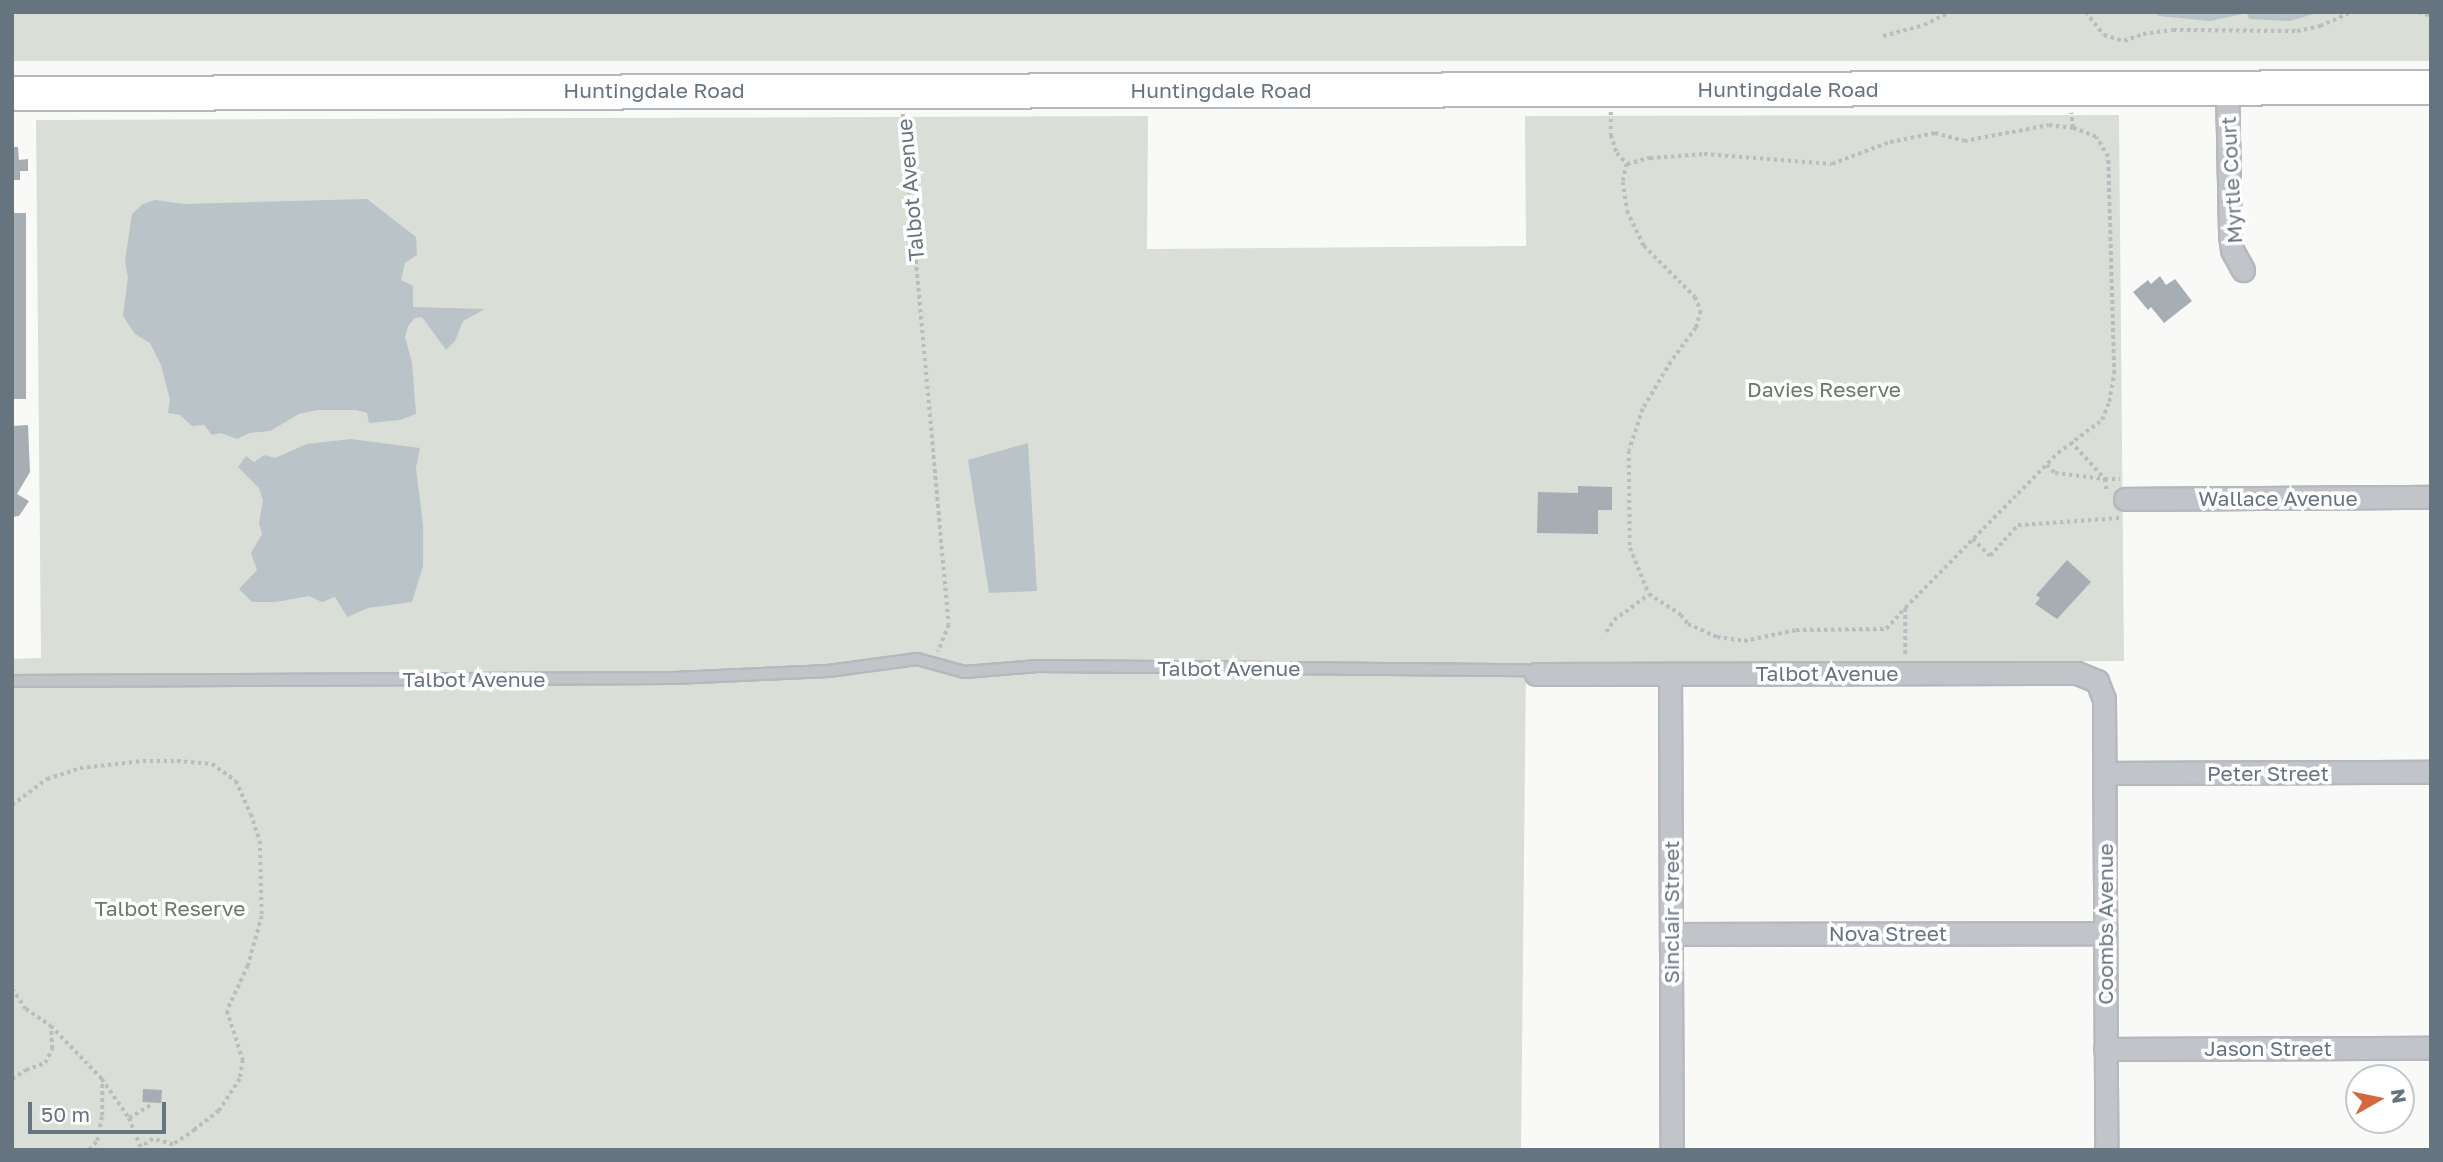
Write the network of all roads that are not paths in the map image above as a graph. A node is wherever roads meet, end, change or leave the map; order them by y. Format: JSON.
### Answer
{"nodes":[{"id":1,"x":2431,"y":87,"type":"edge"},
{"id":2,"x":2227,"y":88,"type":"junction"},
{"id":3,"x":12,"y":93,"type":"edge"},
{"id":4,"x":2244,"y":270,"type":"dead end"},
{"id":5,"x":2431,"y":497,"type":"edge"},
{"id":6,"x":2125,"y":499,"type":"road end"},
{"id":7,"x":1531,"y":672,"type":"joint"},
{"id":8,"x":1670,"y":674,"type":"junction"},
{"id":9,"x":12,"y":681,"type":"edge"},
{"id":10,"x":2104,"y":699,"type":"joint"},
{"id":11,"x":2431,"y":772,"type":"edge"},
{"id":12,"x":2105,"y":773,"type":"junction"},
{"id":13,"x":2104,"y":933,"type":"junction"},
{"id":14,"x":1671,"y":934,"type":"junction"},
{"id":15,"x":2431,"y":1048,"type":"edge"},
{"id":16,"x":2105,"y":1049,"type":"junction"},
{"id":17,"x":1672,"y":1150,"type":"edge"},
{"id":18,"x":2106,"y":1150,"type":"edge"}],
"edges":[{"from":1,"to":2,"type":"main road","name":"Huntingdale Road"},
{"from":2,"to":3,"type":"main road","name":"Huntingdale Road"},
{"from":2,"to":4,"type":"street","name":"Myrtle Court"},
{"from":5,"to":6,"type":"street","name":"Wallace Avenue"},
{"from":7,"to":8,"type":"street","name":"Talbot Avenue"},
{"from":7,"to":9,"type":"lane","name":"Talbot Avenue"},
{"from":8,"to":10,"type":"street","name":"Talbot Avenue"},
{"from":8,"to":14,"type":"street","name":"Sinclair Street"},
{"from":10,"to":12,"type":"street","name":"Coombs Avenue"},
{"from":11,"to":12,"type":"street","name":"Peter Street"},
{"from":12,"to":13,"type":"street","name":"Coombs Avenue"},
{"from":13,"to":14,"type":"street","name":"Nova Street"},
{"from":13,"to":16,"type":"street","name":"Coombs Avenue"},
{"from":14,"to":17,"type":"street","name":"Sinclair Street"},
{"from":15,"to":16,"type":"street","name":"Jason Street"},
{"from":16,"to":18,"type":"street","name":"Coombs Avenue"}]}
